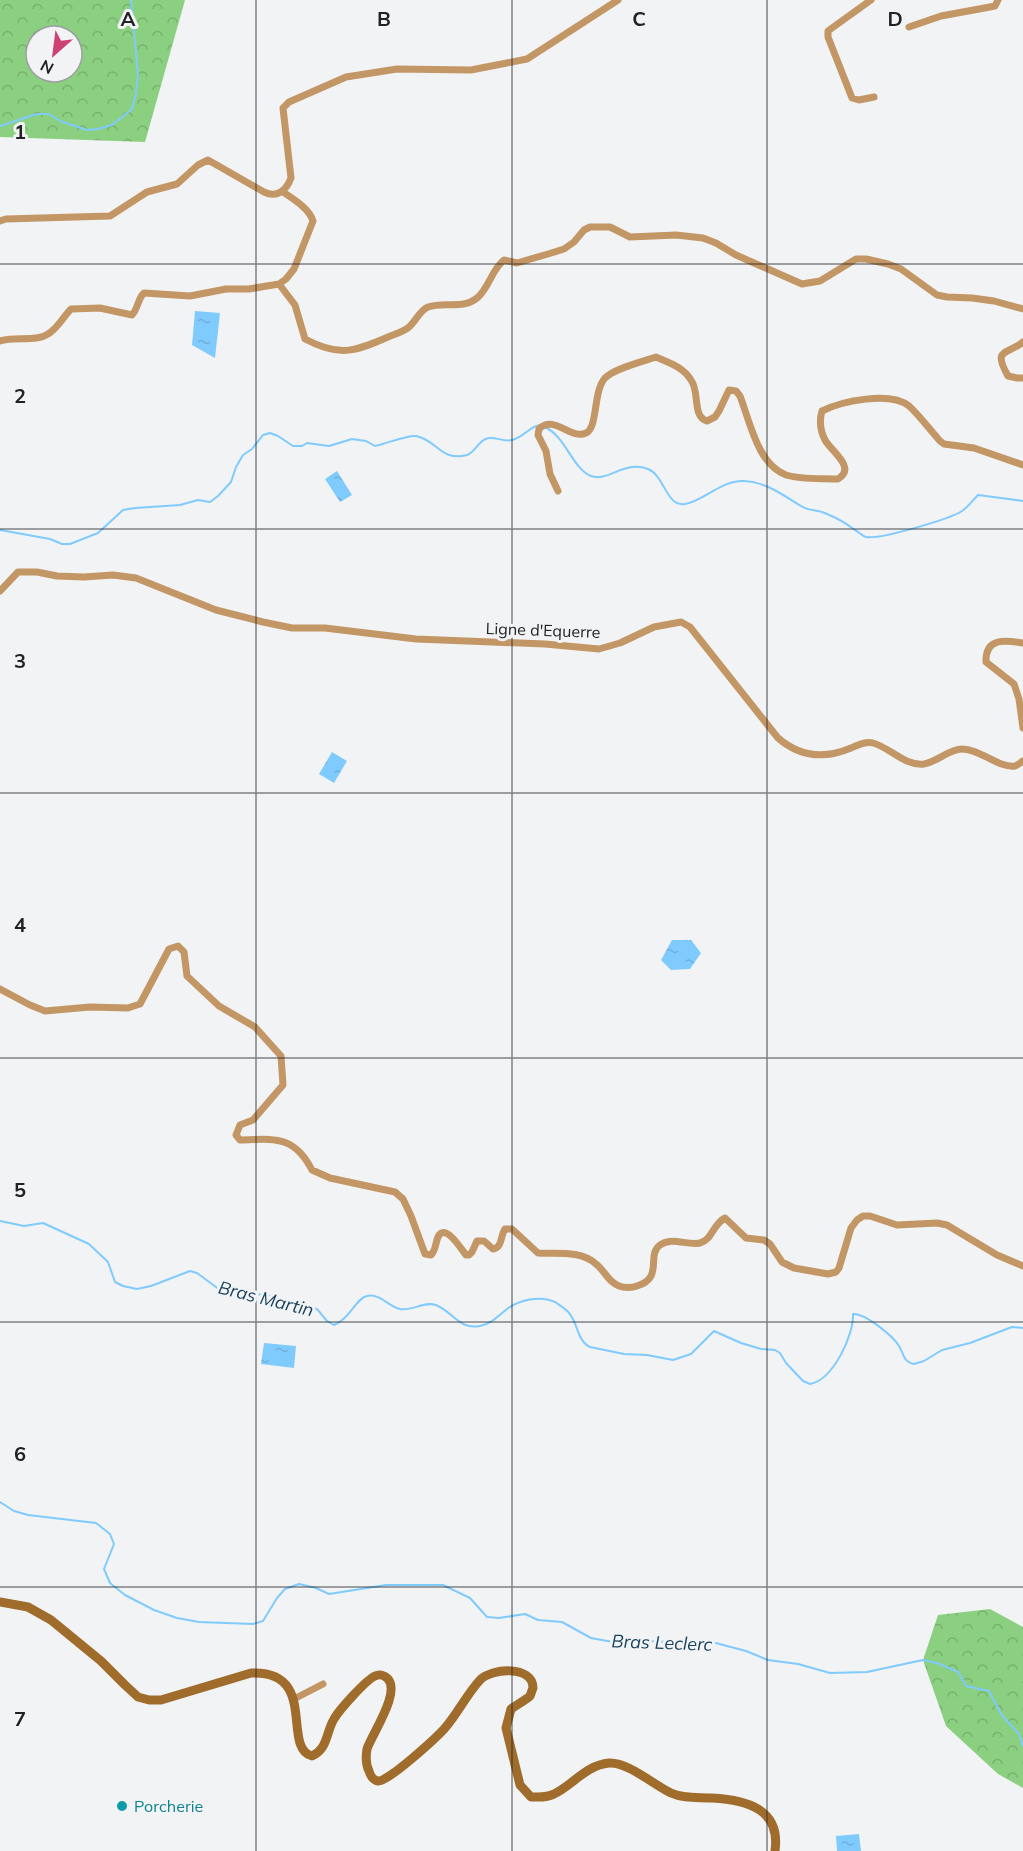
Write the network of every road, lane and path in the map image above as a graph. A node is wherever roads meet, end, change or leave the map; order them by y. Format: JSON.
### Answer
{"nodes":[{"id":1,"x":618,"y":0,"type":"edge"},
{"id":2,"x":871,"y":0,"type":"edge"},
{"id":3,"x":998,"y":0,"type":"edge"},
{"id":4,"x":909,"y":27,"type":"dead end"},
{"id":5,"x":874,"y":97,"type":"dead end"},
{"id":6,"x":283,"y":192,"type":"junction"},
{"id":7,"x":0,"y":221,"type":"edge"},
{"id":8,"x":279,"y":284,"type":"junction"},
{"id":9,"x":1023,"y":309,"type":"edge"},
{"id":10,"x":0,"y":341,"type":"edge"},
{"id":11,"x":1023,"y":342,"type":"edge"},
{"id":12,"x":1023,"y":378,"type":"edge"},
{"id":13,"x":1023,"y":465,"type":"edge"},
{"id":14,"x":558,"y":491,"type":"dead end"},
{"id":15,"x":0,"y":591,"type":"edge"},
{"id":16,"x":1023,"y":643,"type":"edge"},
{"id":17,"x":1023,"y":728,"type":"edge"},
{"id":18,"x":1023,"y":761,"type":"edge"},
{"id":19,"x":0,"y":989,"type":"edge"},
{"id":20,"x":1023,"y":1266,"type":"edge"},
{"id":21,"x":0,"y":1602,"type":"edge"},
{"id":22,"x":323,"y":1684,"type":"dead end"},
{"id":23,"x":294,"y":1699,"type":"junction"},
{"id":24,"x":775,"y":1851,"type":"edge"}],
"edges":[{"from":1,"to":6,"type":"street"},
{"from":2,"to":5,"type":"street"},
{"from":3,"to":4,"type":"street"},
{"from":6,"to":7,"type":"street"},
{"from":6,"to":8,"type":"street"},
{"from":8,"to":9,"type":"street"},
{"from":8,"to":10,"type":"street"},
{"from":11,"to":12,"type":"street"},
{"from":13,"to":14,"type":"street"},
{"from":15,"to":18,"type":"street","name":"Ligne d'Equerre"},
{"from":16,"to":17,"type":"street"},
{"from":19,"to":20,"type":"street"},
{"from":21,"to":23,"type":"main road"},
{"from":22,"to":23,"type":"street"},
{"from":23,"to":24,"type":"main road"}]}
